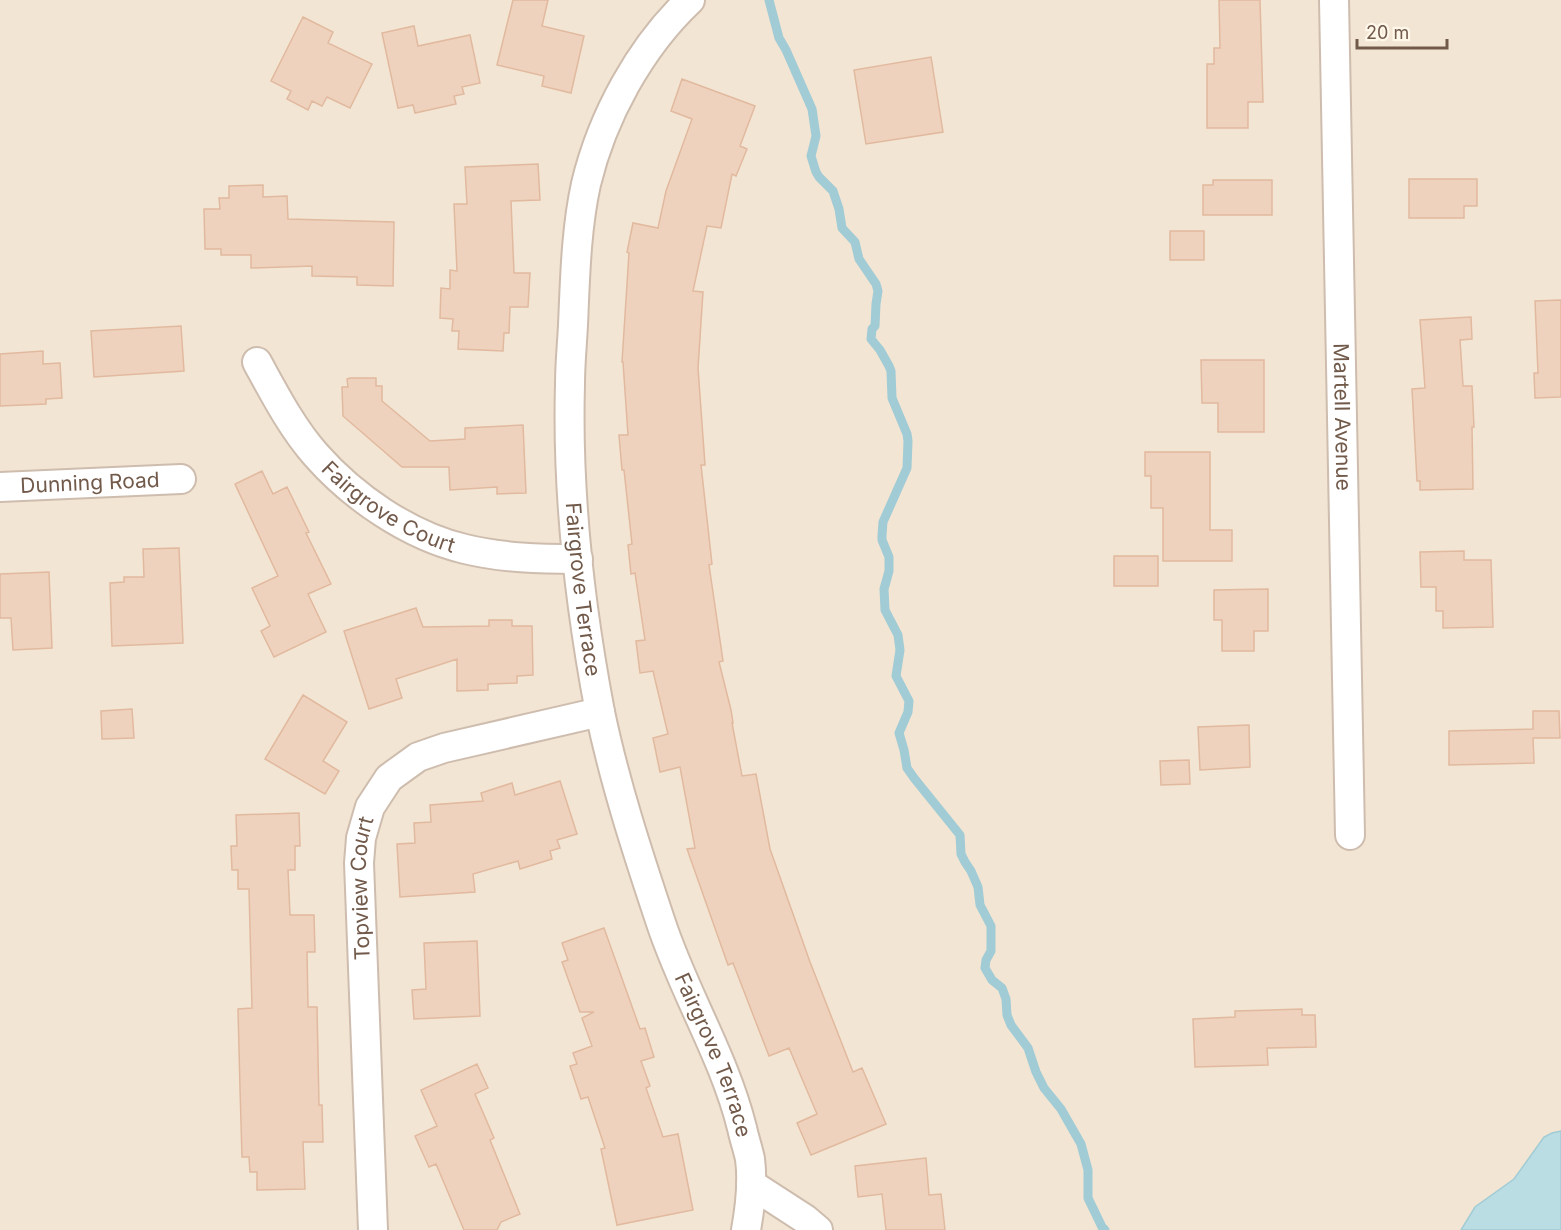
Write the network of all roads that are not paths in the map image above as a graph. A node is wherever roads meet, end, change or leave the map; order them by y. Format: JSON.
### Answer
{"nodes":[{"id":1,"x":1334,"y":0,"type":"edge"},
{"id":2,"x":673,"y":5,"type":"edge"},
{"id":3,"x":257,"y":362,"type":"dead end"},
{"id":4,"x":181,"y":479,"type":"dead end"},
{"id":5,"x":0,"y":487,"type":"edge"},
{"id":6,"x":578,"y":559,"type":"junction"},
{"id":7,"x":600,"y":712,"type":"junction"},
{"id":8,"x":1350,"y":835,"type":"dead end"},
{"id":9,"x":751,"y":1184,"type":"junction"},
{"id":10,"x":373,"y":1230,"type":"edge"},
{"id":11,"x":746,"y":1230,"type":"edge"},
{"id":12,"x":818,"y":1230,"type":"edge"}],
"edges":[{"from":1,"to":8,"type":"street","name":"Martell Avenue"},
{"from":2,"to":6,"type":"street","name":"Fairgrove Terrace"},
{"from":3,"to":6,"type":"street","name":"Fairgrove Court"},
{"from":4,"to":5,"type":"street","name":"Dunning Road"},
{"from":6,"to":7,"type":"street","name":"Fairgrove Terrace"},
{"from":7,"to":9,"type":"street","name":"Fairgrove Terrace"},
{"from":7,"to":10,"type":"street","name":"Topview Court"},
{"from":9,"to":11,"type":"street","name":"Fairgrove Terrace"},
{"from":9,"to":12,"type":"street"}]}
